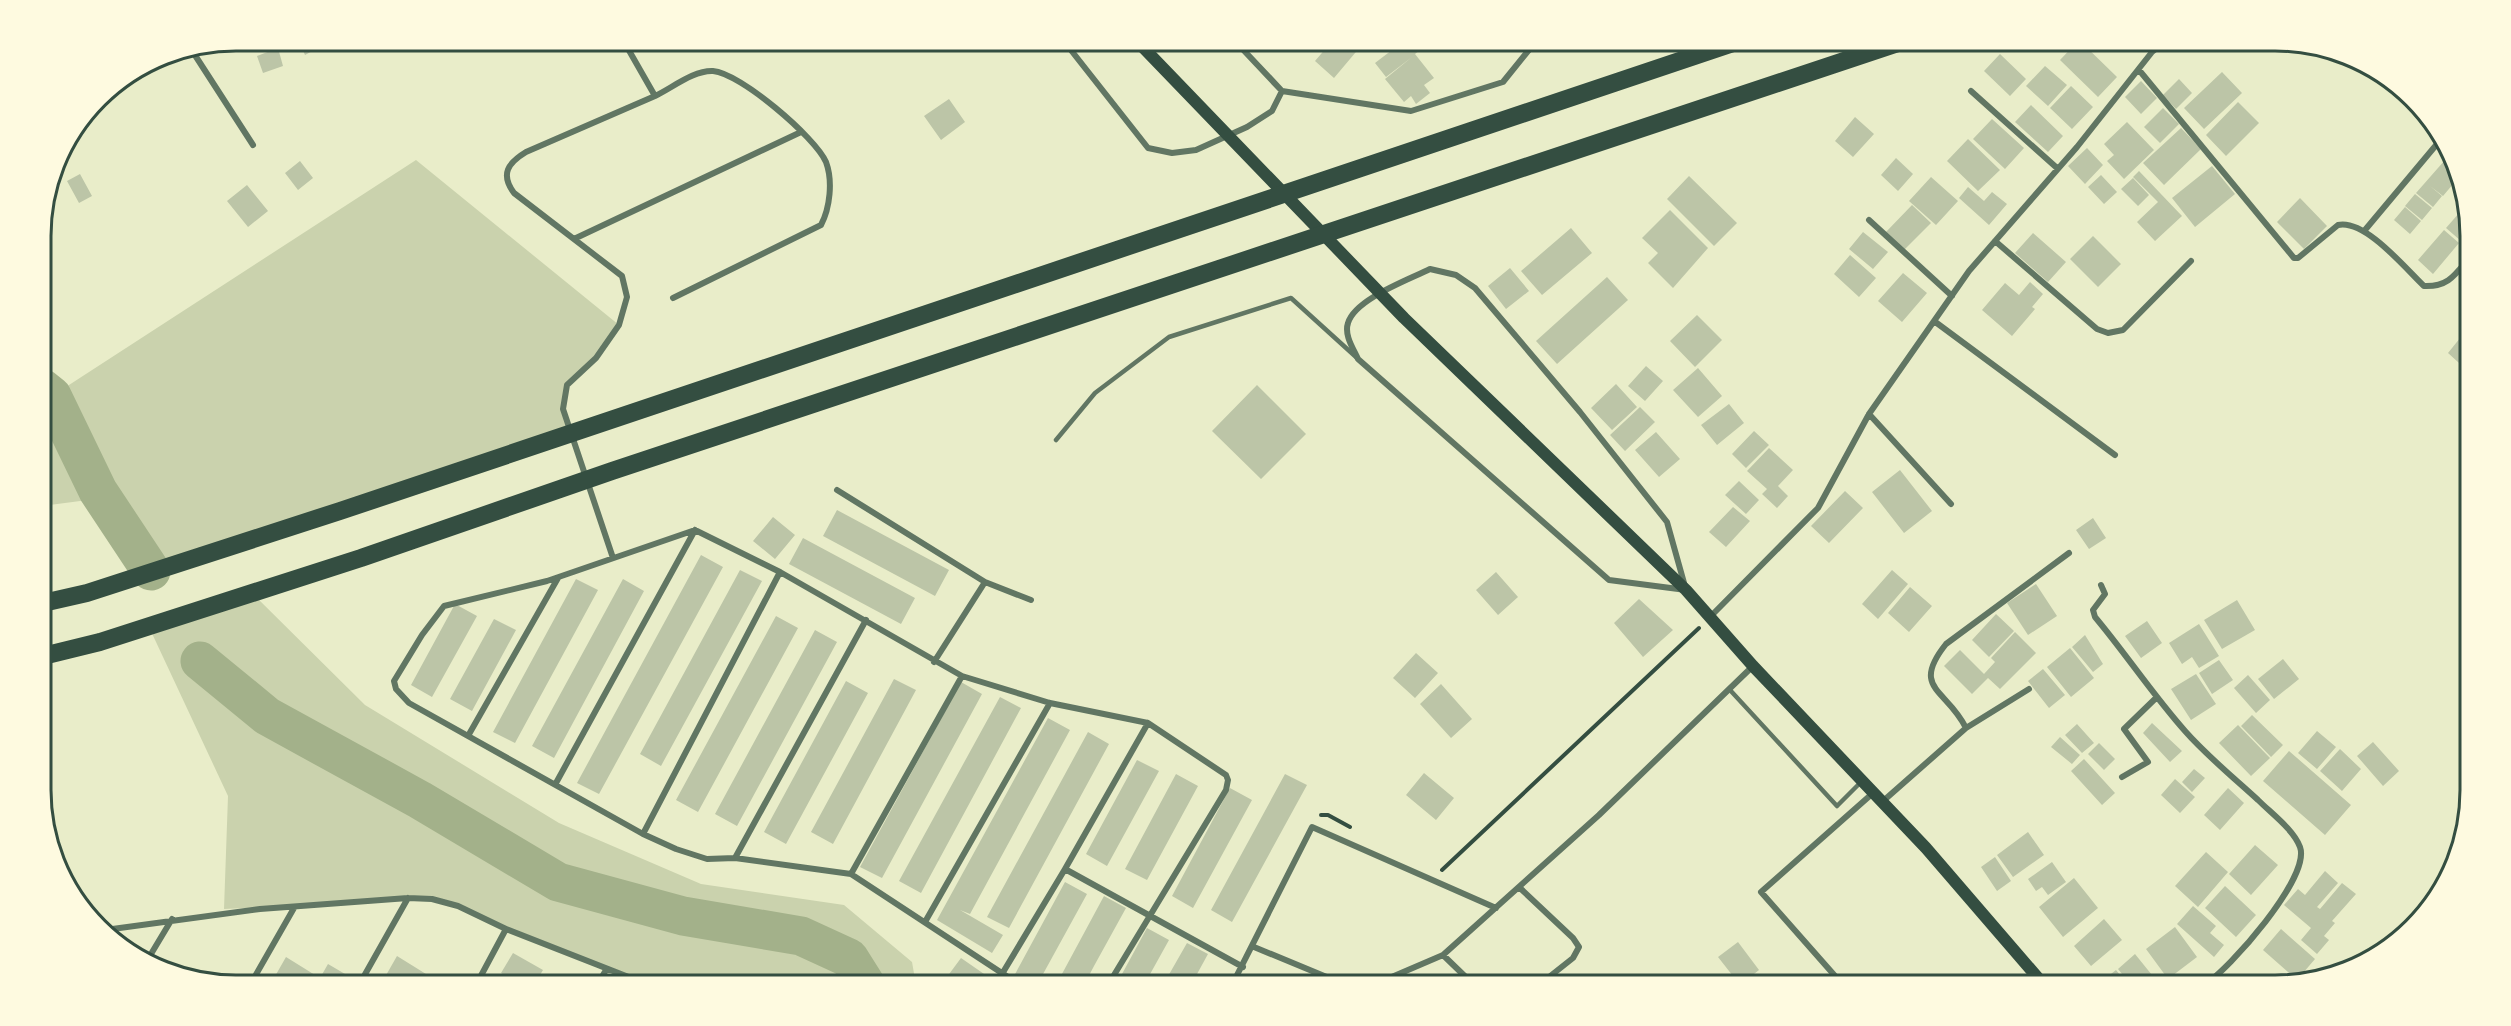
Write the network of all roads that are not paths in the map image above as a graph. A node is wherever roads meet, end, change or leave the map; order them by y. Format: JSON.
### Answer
{"nodes":[{"id":1,"x":628,"y":51,"type":"edge"},
{"id":2,"x":1072,"y":51,"type":"edge"},
{"id":3,"x":1146,"y":51,"type":"edge"},
{"id":4,"x":1244,"y":51,"type":"edge"},
{"id":5,"x":1528,"y":51,"type":"edge"},
{"id":6,"x":1709,"y":51,"type":"edge"},
{"id":7,"x":1874,"y":51,"type":"edge"},
{"id":8,"x":2153,"y":51,"type":"edge"},
{"id":9,"x":195,"y":56,"type":"edge"},
{"id":10,"x":2139,"y":70,"type":"junction"},
{"id":11,"x":1971,"y":90,"type":"dead end"},
{"id":12,"x":1282,"y":91,"type":"junction"},
{"id":13,"x":655,"y":96,"type":"junction"},
{"id":14,"x":801,"y":132,"type":"junction"},
{"id":15,"x":253,"y":145,"type":"dead end"},
{"id":16,"x":2436,"y":145,"type":"edge"},
{"id":17,"x":2057,"y":168,"type":"junction"},
{"id":18,"x":1869,"y":220,"type":"dead end"},
{"id":19,"x":2365,"y":230,"type":"junction"},
{"id":20,"x":576,"y":238,"type":"junction"},
{"id":21,"x":1995,"y":241,"type":"junction"},
{"id":22,"x":2191,"y":261,"type":"dead end"},
{"id":23,"x":2460,"y":269,"type":"edge"},
{"id":24,"x":1952,"y":296,"type":"junction"},
{"id":25,"x":673,"y":298,"type":"dead end"},
{"id":26,"x":1934,"y":321,"type":"junction"},
{"id":27,"x":1358,"y":359,"type":"junction"},
{"id":28,"x":1869,"y":414,"type":"junction"},
{"id":29,"x":1056,"y":440,"type":"dead end"},
{"id":30,"x":2115,"y":455,"type":"dead end"},
{"id":31,"x":837,"y":490,"type":"dead end"},
{"id":32,"x":1951,"y":504,"type":"dead end"},
{"id":33,"x":695,"y":530,"type":"junction"},
{"id":34,"x":2069,"y":553,"type":"dead end"},
{"id":35,"x":613,"y":558,"type":"junction"},
{"id":36,"x":780,"y":572,"type":"junction"},
{"id":37,"x":558,"y":578,"type":"junction"},
{"id":38,"x":985,"y":582,"type":"junction"},
{"id":39,"x":2102,"y":585,"type":"dead end"},
{"id":40,"x":1686,"y":590,"type":"junction"},
{"id":41,"x":1031,"y":600,"type":"dead end"},
{"id":42,"x":51,"y":601,"type":"edge"},
{"id":43,"x":1710,"y":617,"type":"junction"},
{"id":44,"x":866,"y":620,"type":"junction"},
{"id":45,"x":51,"y":654,"type":"edge"},
{"id":46,"x":934,"y":662,"type":"junction"},
{"id":47,"x":1753,"y":666,"type":"junction"},
{"id":48,"x":962,"y":676,"type":"junction"},
{"id":49,"x":2029,"y":689,"type":"dead end"},
{"id":50,"x":1730,"y":690,"type":"junction"},
{"id":51,"x":2157,"y":697,"type":"junction"},
{"id":52,"x":1050,"y":702,"type":"junction"},
{"id":53,"x":1148,"y":723,"type":"junction"},
{"id":54,"x":1966,"y":728,"type":"junction"},
{"id":55,"x":468,"y":736,"type":"junction"},
{"id":56,"x":2122,"y":777,"type":"dead end"},
{"id":57,"x":1862,"y":782,"type":"junction"},
{"id":58,"x":556,"y":783,"type":"junction"},
{"id":59,"x":1878,"y":797,"type":"junction"},
{"id":60,"x":643,"y":834,"type":"junction"},
{"id":61,"x":735,"y":858,"type":"junction"},
{"id":62,"x":1065,"y":869,"type":"junction"},
{"id":63,"x":851,"y":874,"type":"junction"},
{"id":64,"x":1520,"y":888,"type":"junction"},
{"id":65,"x":408,"y":898,"type":"junction"},
{"id":66,"x":294,"y":908,"type":"junction"},
{"id":67,"x":1496,"y":908,"type":"junction"},
{"id":68,"x":1150,"y":915,"type":"junction"},
{"id":69,"x":172,"y":919,"type":"junction"},
{"id":70,"x":925,"y":922,"type":"junction"},
{"id":71,"x":114,"y":929,"type":"edge"},
{"id":72,"x":506,"y":929,"type":"junction"},
{"id":73,"x":1254,"y":947,"type":"junction"},
{"id":74,"x":151,"y":954,"type":"edge"},
{"id":75,"x":1443,"y":955,"type":"junction"},
{"id":76,"x":1243,"y":967,"type":"junction"},
{"id":77,"x":606,"y":970,"type":"junction"},
{"id":78,"x":1002,"y":974,"type":"joint"},
{"id":79,"x":256,"y":975,"type":"edge"},
{"id":80,"x":365,"y":975,"type":"edge"},
{"id":81,"x":482,"y":975,"type":"edge"},
{"id":82,"x":603,"y":975,"type":"edge"},
{"id":83,"x":624,"y":975,"type":"edge"},
{"id":84,"x":1114,"y":975,"type":"edge"},
{"id":85,"x":1238,"y":975,"type":"edge"},
{"id":86,"x":1322,"y":975,"type":"edge"},
{"id":87,"x":1396,"y":975,"type":"edge"},
{"id":88,"x":1464,"y":975,"type":"edge"},
{"id":89,"x":1552,"y":975,"type":"edge"},
{"id":90,"x":1834,"y":975,"type":"edge"},
{"id":91,"x":2035,"y":975,"type":"edge"},
{"id":92,"x":2218,"y":975,"type":"edge"}],
"edges":[{"from":1,"to":13,"type":"street"},
{"from":2,"to":12,"type":"street"},
{"from":3,"to":40,"type":"main road"},
{"from":4,"to":12,"type":"street"},
{"from":5,"to":12,"type":"street"},
{"from":6,"to":42,"type":"highway"},
{"from":7,"to":45,"type":"highway"},
{"from":8,"to":10,"type":"street"},
{"from":9,"to":15,"type":"street"},
{"from":10,"to":17,"type":"street"},
{"from":10,"to":19,"type":"street"},
{"from":11,"to":17,"type":"street"},
{"from":13,"to":14,"type":"street"},
{"from":13,"to":20,"type":"street"},
{"from":14,"to":20,"type":"street"},
{"from":14,"to":25,"type":"street"},
{"from":16,"to":19,"type":"street"},
{"from":17,"to":21,"type":"street"},
{"from":18,"to":24,"type":"street"},
{"from":19,"to":23,"type":"street"},
{"from":20,"to":35,"type":"street"},
{"from":21,"to":22,"type":"street"},
{"from":21,"to":24,"type":"street"},
{"from":24,"to":26,"type":"street"},
{"from":26,"to":28,"type":"street"},
{"from":26,"to":30,"type":"street"},
{"from":27,"to":29,"type":"lane"},
{"from":27,"to":40,"type":"street"},
{"from":27,"to":40,"type":"street"},
{"from":28,"to":32,"type":"street"},
{"from":28,"to":43,"type":"street"},
{"from":31,"to":38,"type":"street"},
{"from":33,"to":35,"type":"street"},
{"from":33,"to":36,"type":"street"},
{"from":33,"to":58,"type":"street"},
{"from":34,"to":54,"type":"street"},
{"from":35,"to":37,"type":"street"},
{"from":36,"to":44,"type":"street"},
{"from":36,"to":60,"type":"street"},
{"from":37,"to":55,"type":"street"},
{"from":37,"to":55,"type":"street"},
{"from":38,"to":41,"type":"street"},
{"from":38,"to":46,"type":"street"},
{"from":39,"to":51,"type":"street"},
{"from":40,"to":43,"type":"main road"},
{"from":43,"to":47,"type":"main road"},
{"from":44,"to":46,"type":"street"},
{"from":44,"to":61,"type":"street"},
{"from":46,"to":48,"type":"street"},
{"from":47,"to":50,"type":"street"},
{"from":47,"to":57,"type":"main road"},
{"from":48,"to":52,"type":"street"},
{"from":48,"to":63,"type":"street"},
{"from":49,"to":54,"type":"street"},
{"from":50,"to":57,"type":"lane"},
{"from":50,"to":64,"type":"street"},
{"from":51,"to":56,"type":"street"},
{"from":51,"to":92,"type":"street"},
{"from":52,"to":53,"type":"street"},
{"from":52,"to":70,"type":"street"},
{"from":53,"to":62,"type":"street"},
{"from":53,"to":68,"type":"street"},
{"from":54,"to":59,"type":"street"},
{"from":55,"to":58,"type":"street"},
{"from":57,"to":59,"type":"main road"},
{"from":58,"to":60,"type":"street"},
{"from":59,"to":90,"type":"street"},
{"from":59,"to":91,"type":"main road"},
{"from":60,"to":61,"type":"street"},
{"from":61,"to":63,"type":"street"},
{"from":62,"to":68,"type":"street"},
{"from":62,"to":78,"type":"street"},
{"from":63,"to":70,"type":"street"},
{"from":64,"to":67,"type":"street"},
{"from":64,"to":89,"type":"street"},
{"from":65,"to":66,"type":"street"},
{"from":65,"to":72,"type":"street"},
{"from":65,"to":80,"type":"street"},
{"from":66,"to":69,"type":"street"},
{"from":66,"to":79,"type":"street"},
{"from":67,"to":73,"type":"street"},
{"from":67,"to":75,"type":"street"},
{"from":68,"to":76,"type":"street"},
{"from":68,"to":84,"type":"street"},
{"from":69,"to":71,"type":"street"},
{"from":69,"to":74,"type":"street"},
{"from":70,"to":78,"type":"street"},
{"from":72,"to":77,"type":"street"},
{"from":72,"to":81,"type":"street"},
{"from":73,"to":76,"type":"street"},
{"from":73,"to":86,"type":"street"},
{"from":75,"to":87,"type":"street"},
{"from":75,"to":88,"type":"street"},
{"from":76,"to":85,"type":"street"},
{"from":77,"to":82,"type":"street"},
{"from":77,"to":83,"type":"street"}]}
